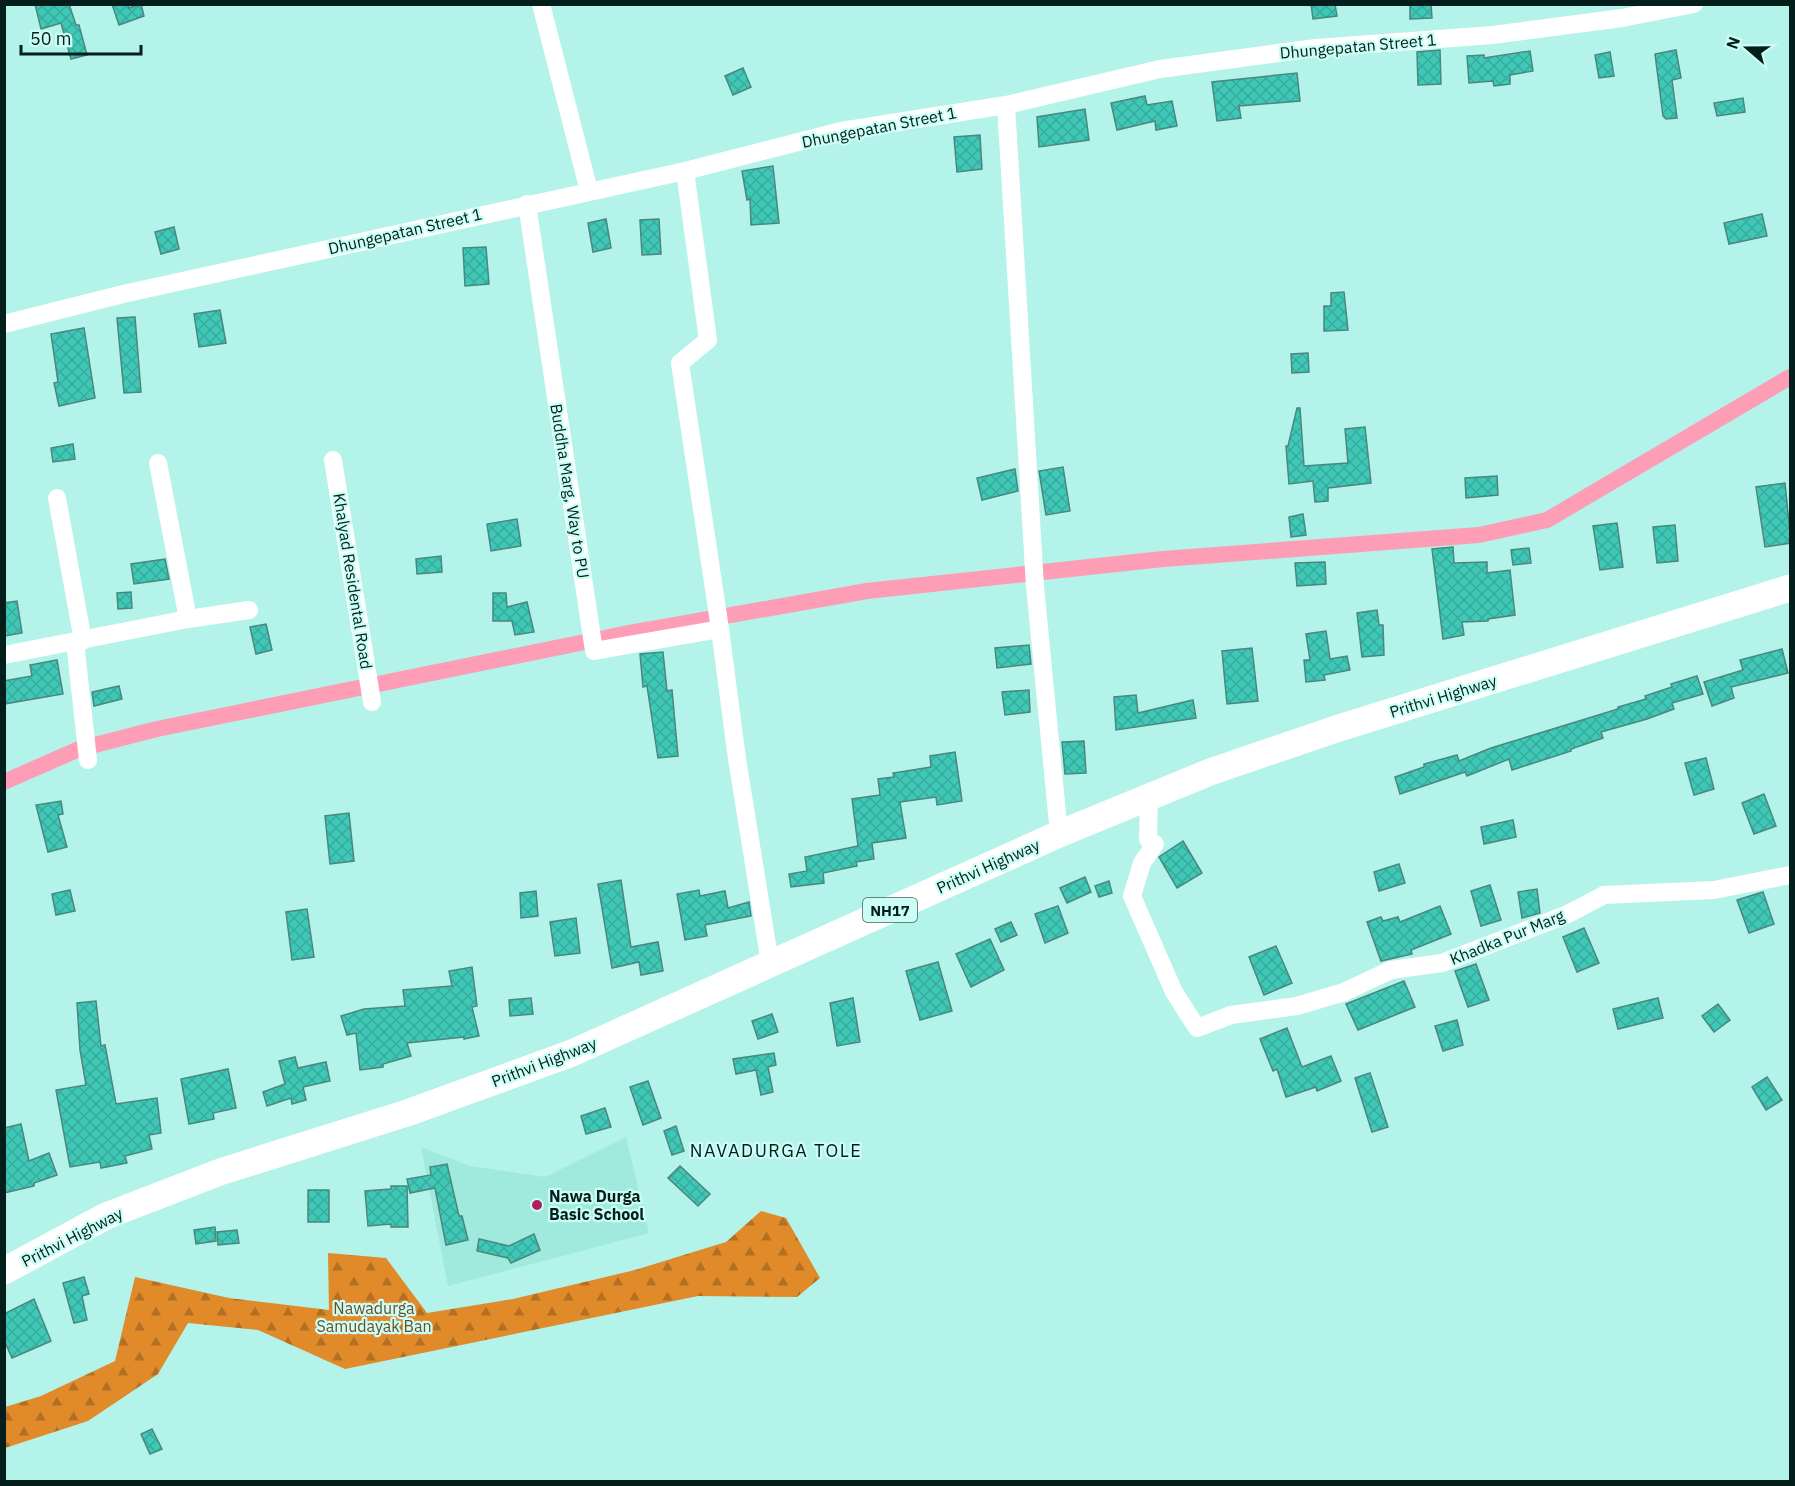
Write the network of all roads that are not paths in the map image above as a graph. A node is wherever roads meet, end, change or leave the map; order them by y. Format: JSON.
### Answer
{"nodes":[{"id":1,"x":541,"y":4,"type":"edge"},
{"id":2,"x":1694,"y":4,"type":"edge"},
{"id":3,"x":1006,"y":105,"type":"junction"},
{"id":4,"x":686,"y":171,"type":"junction"},
{"id":5,"x":589,"y":191,"type":"junction"},
{"id":6,"x":526,"y":204,"type":"junction"},
{"id":7,"x":4,"y":324,"type":"edge"},
{"id":8,"x":333,"y":460,"type":"dead end"},
{"id":9,"x":158,"y":463,"type":"dead end"},
{"id":10,"x":57,"y":498,"type":"dead end"},
{"id":11,"x":1791,"y":588,"type":"edge"},
{"id":12,"x":249,"y":610,"type":"dead end"},
{"id":13,"x":188,"y":619,"type":"junction"},
{"id":14,"x":720,"y":629,"type":"junction"},
{"id":15,"x":79,"y":642,"type":"junction"},
{"id":16,"x":4,"y":655,"type":"edge"},
{"id":17,"x":372,"y":702,"type":"dead end"},
{"id":18,"x":88,"y":760,"type":"dead end"},
{"id":19,"x":1149,"y":797,"type":"junction"},
{"id":20,"x":1059,"y":834,"type":"junction"},
{"id":21,"x":1791,"y":875,"type":"edge"},
{"id":22,"x":770,"y":963,"type":"junction"},
{"id":23,"x":4,"y":1270,"type":"edge"}],
"edges":[{"from":1,"to":5,"type":"street"},
{"from":2,"to":3,"type":"street","name":"Dhungepatan Street 1"},
{"from":3,"to":4,"type":"street","name":"Dhungepatan Street 1"},
{"from":3,"to":20,"type":"street"},
{"from":4,"to":5,"type":"street","name":"Dhungepatan Street 1"},
{"from":4,"to":14,"type":"street"},
{"from":5,"to":6,"type":"street","name":"Dhungepatan Street 1"},
{"from":6,"to":7,"type":"street","name":"Dhungepatan Street 1"},
{"from":6,"to":14,"type":"street","name":"Buddha Marg, Way to PU"},
{"from":8,"to":17,"type":"street","name":"Khalyad Residental Road"},
{"from":9,"to":13,"type":"street"},
{"from":10,"to":15,"type":"street"},
{"from":11,"to":19,"type":"highway","name":"Prithvi Highway","number":"NH17"},
{"from":12,"to":13,"type":"street"},
{"from":13,"to":15,"type":"street"},
{"from":14,"to":22,"type":"street"},
{"from":15,"to":16,"type":"street"},
{"from":15,"to":18,"type":"street"},
{"from":19,"to":20,"type":"highway","name":"Prithvi Highway","number":"NH17"},
{"from":19,"to":21,"type":"street","name":"Khadka Pur Marg"},
{"from":20,"to":22,"type":"highway","name":"Prithvi Highway","number":"NH17"},
{"from":22,"to":23,"type":"highway","name":"Prithvi Highway","number":"NH17"}]}
